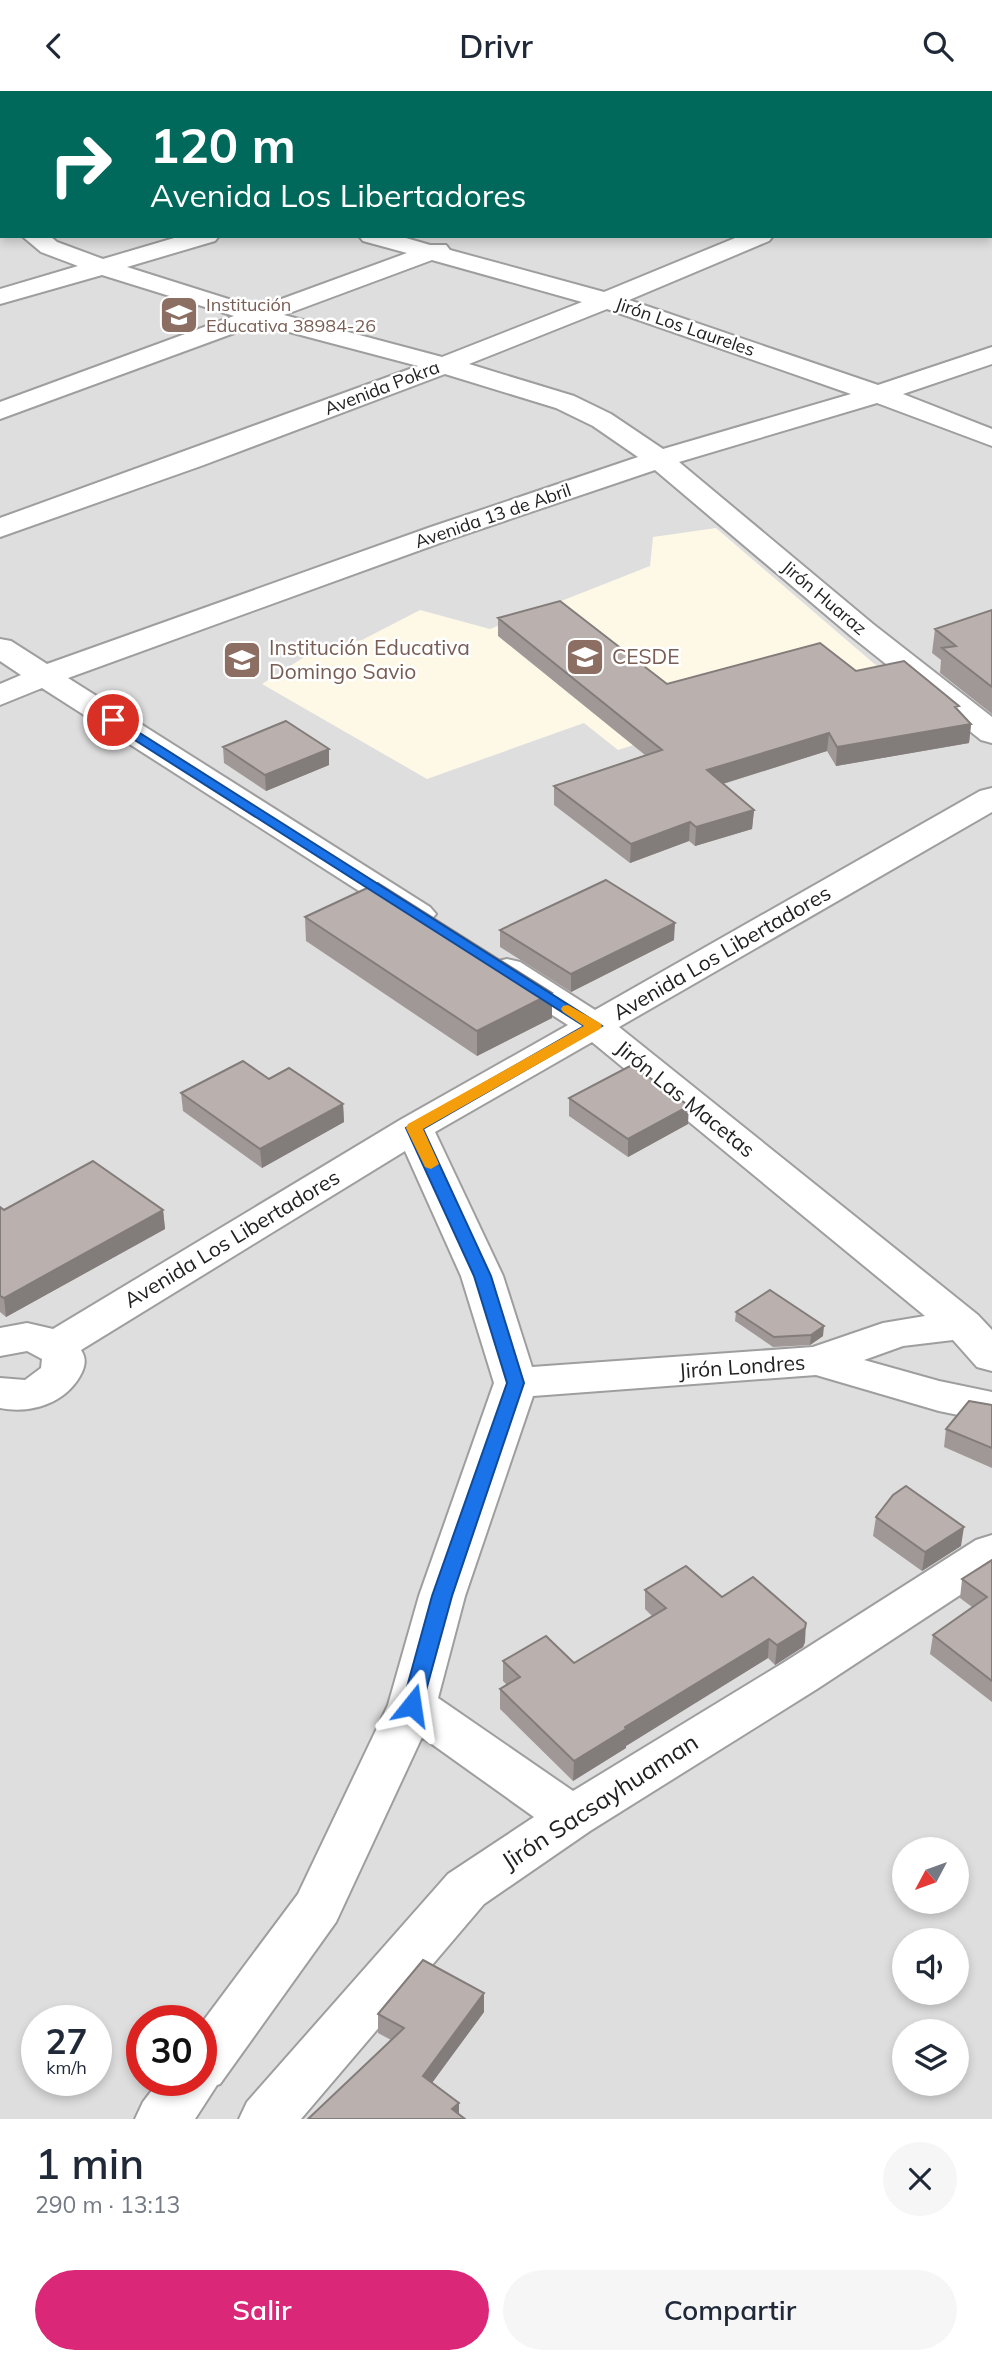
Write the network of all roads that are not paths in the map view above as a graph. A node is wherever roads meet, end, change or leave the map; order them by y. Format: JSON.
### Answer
{"nodes":[{"id":1,"x":37,"y":238,"type":"edge"},
{"id":2,"x":201,"y":238,"type":"edge"},
{"id":3,"x":378,"y":238,"type":"edge"},
{"id":4,"x":468,"y":238,"type":"edge"},
{"id":5,"x":756,"y":238,"type":"edge"},
{"id":6,"x":431,"y":253,"type":"junction"},
{"id":7,"x":105,"y":268,"type":"junction"},
{"id":8,"x":0,"y":297,"type":"edge"},
{"id":9,"x":608,"y":301,"type":"junction"},
{"id":10,"x":261,"y":317,"type":"junction"},
{"id":11,"x":992,"y":355,"type":"edge"},
{"id":12,"x":443,"y":365,"type":"junction"},
{"id":13,"x":878,"y":394,"type":"junction"},
{"id":14,"x":0,"y":411,"type":"edge"},
{"id":15,"x":992,"y":438,"type":"edge"},
{"id":16,"x":659,"y":459,"type":"junction"},
{"id":17,"x":0,"y":529,"type":"edge"},
{"id":18,"x":0,"y":648,"type":"edge"},
{"id":19,"x":44,"y":676,"type":"junction"},
{"id":20,"x":0,"y":696,"type":"edge"},
{"id":21,"x":992,"y":733,"type":"edge"},
{"id":22,"x":992,"y":798,"type":"edge"},
{"id":23,"x":442,"y":929,"type":"edge"},
{"id":24,"x":477,"y":951,"type":"edge"},
{"id":25,"x":595,"y":1026,"type":"junction"},
{"id":26,"x":414,"y":1128,"type":"junction"},
{"id":27,"x":963,"y":1325,"type":"junction"},
{"id":28,"x":0,"y":1342,"type":"edge"},
{"id":29,"x":56,"y":1346,"type":"junction"},
{"id":30,"x":992,"y":1357,"type":"edge"},
{"id":31,"x":817,"y":1361,"type":"junction"},
{"id":32,"x":516,"y":1383,"type":"junction"},
{"id":33,"x":0,"y":1392,"type":"edge"},
{"id":34,"x":992,"y":1408,"type":"edge"},
{"id":35,"x":992,"y":1552,"type":"edge"},
{"id":36,"x":412,"y":1705,"type":"junction"},
{"id":37,"x":572,"y":1817,"type":"junction"},
{"id":38,"x":217,"y":2045,"type":"edge"},
{"id":39,"x":180,"y":2096,"type":"edge"},
{"id":40,"x":163,"y":2119,"type":"edge"},
{"id":41,"x":268,"y":2119,"type":"edge"}],
"edges":[{"from":1,"to":7,"type":"street","name":"Jirón Huaraz"},
{"from":2,"to":7,"type":"street"},
{"from":3,"to":6,"type":"street","name":"Jirón Los Laureles"},
{"from":4,"to":6,"type":"street"},
{"from":5,"to":9,"type":"street","name":"Avenida Pokra"},
{"from":6,"to":9,"type":"street","name":"Jirón Los Laureles"},
{"from":6,"to":10,"type":"street"},
{"from":7,"to":8,"type":"street"},
{"from":7,"to":10,"type":"street","name":"Jirón Huaraz"},
{"from":9,"to":12,"type":"street","name":"Avenida Pokra"},
{"from":9,"to":13,"type":"street","name":"Jirón Los Laureles"},
{"from":10,"to":12,"type":"street","name":"Jirón Huaraz"},
{"from":10,"to":14,"type":"street"},
{"from":11,"to":13,"type":"street","name":"Avenida 13 de Abril"},
{"from":12,"to":16,"type":"street","name":"Jirón Huaraz"},
{"from":12,"to":17,"type":"street","name":"Avenida Pokra"},
{"from":13,"to":15,"type":"street","name":"Jirón Los Laureles"},
{"from":13,"to":16,"type":"street","name":"Avenida 13 de Abril"},
{"from":16,"to":19,"type":"street","name":"Avenida 13 de Abril"},
{"from":16,"to":21,"type":"street","name":"Jirón Huaraz"},
{"from":18,"to":19,"type":"street"},
{"from":19,"to":20,"type":"street","name":"Avenida 13 de Abril"},
{"from":19,"to":23,"type":"street"},
{"from":22,"to":25,"type":"street","name":"Avenida Los Libertadores"},
{"from":24,"to":25,"type":"street","name":"Jirón Las Macetas"},
{"from":25,"to":26,"type":"street","name":"Avenida Los Libertadores"},
{"from":25,"to":27,"type":"street","name":"Jirón Las Macetas"},
{"from":26,"to":29,"type":"street","name":"Avenida Los Libertadores"},
{"from":26,"to":32,"type":"street"},
{"from":27,"to":30,"type":"street","name":"Jirón Las Macetas"},
{"from":27,"to":31,"type":"street","name":"Jirón Londres"},
{"from":28,"to":29,"type":"street"},
{"from":29,"to":33,"type":"street"},
{"from":31,"to":32,"type":"street","name":"Jirón Londres"},
{"from":31,"to":34,"type":"street"},
{"from":32,"to":36,"type":"street"},
{"from":35,"to":37,"type":"street","name":"Jirón Sacsayhuaman"},
{"from":36,"to":37,"type":"street"},
{"from":36,"to":38,"type":"street"},
{"from":37,"to":41,"type":"street","name":"Jirón Sacsayhuaman"},
{"from":39,"to":40,"type":"street"}]}
